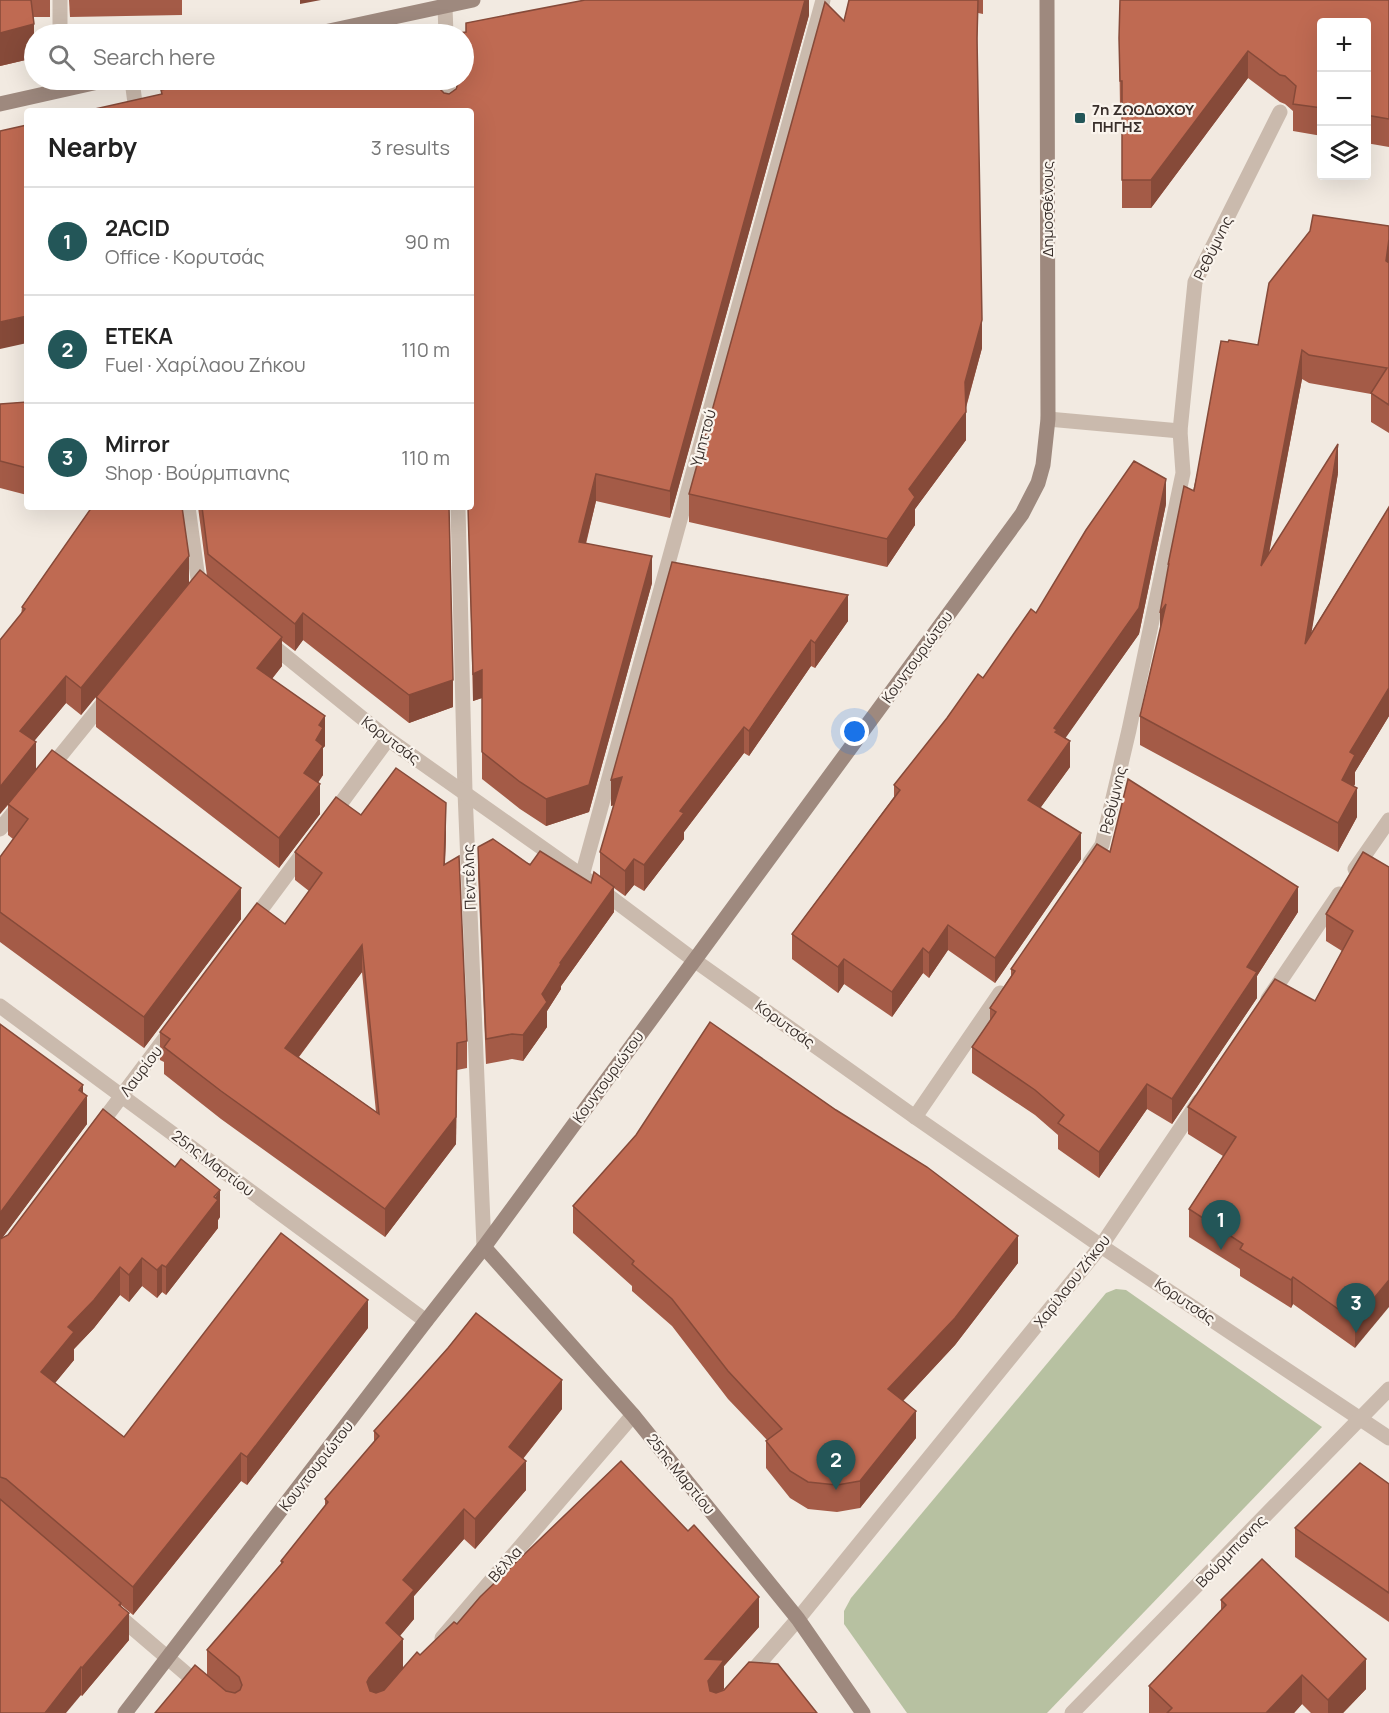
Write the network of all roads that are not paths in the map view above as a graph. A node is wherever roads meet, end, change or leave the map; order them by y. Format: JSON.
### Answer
{"nodes":[{"id":1,"x":60,"y":0,"type":"edge"},
{"id":2,"x":473,"y":0,"type":"edge"},
{"id":3,"x":823,"y":0,"type":"edge"},
{"id":4,"x":1047,"y":0,"type":"edge"},
{"id":5,"x":445,"y":7,"type":"junction"},
{"id":6,"x":60,"y":24,"type":"edge"},
{"id":7,"x":363,"y":24,"type":"edge"},
{"id":8,"x":446,"y":24,"type":"edge"},
{"id":9,"x":46,"y":90,"type":"edge"},
{"id":10,"x":133,"y":90,"type":"edge"},
{"id":11,"x":447,"y":90,"type":"edge"},
{"id":12,"x":0,"y":104,"type":"edge"},
{"id":13,"x":136,"y":108,"type":"edge"},
{"id":14,"x":448,"y":108,"type":"edge"},
{"id":15,"x":1280,"y":112,"type":"dead end"},
{"id":16,"x":1048,"y":419,"type":"junction"},
{"id":17,"x":1180,"y":431,"type":"junction"},
{"id":18,"x":189,"y":510,"type":"edge"},
{"id":19,"x":458,"y":510,"type":"edge"},
{"id":20,"x":184,"y":604,"type":"edge"},
{"id":21,"x":253,"y":630,"type":"edge"},
{"id":22,"x":118,"y":685,"type":"edge"},
{"id":23,"x":388,"y":739,"type":"junction"},
{"id":24,"x":465,"y":792,"type":"junction"},
{"id":25,"x":1389,"y":820,"type":"edge"},
{"id":26,"x":0,"y":829,"type":"edge"},
{"id":27,"x":1082,"y":874,"type":"edge"},
{"id":28,"x":582,"y":876,"type":"junction"},
{"id":29,"x":245,"y":932,"type":"edge"},
{"id":30,"x":694,"y":960,"type":"junction"},
{"id":31,"x":1008,"y":981,"type":"edge"},
{"id":32,"x":0,"y":1006,"type":"edge"},
{"id":33,"x":1260,"y":1010,"type":"edge"},
{"id":34,"x":180,"y":1018,"type":"edge"},
{"id":35,"x":1207,"y":1088,"type":"edge"},
{"id":36,"x":123,"y":1095,"type":"junction"},
{"id":37,"x":915,"y":1117,"type":"junction"},
{"id":38,"x":87,"y":1143,"type":"edge"},
{"id":39,"x":1101,"y":1246,"type":"junction"},
{"id":40,"x":484,"y":1247,"type":"junction"},
{"id":41,"x":426,"y":1321,"type":"junction"},
{"id":42,"x":1389,"y":1389,"type":"edge"},
{"id":43,"x":633,"y":1415,"type":"junction"},
{"id":44,"x":1361,"y":1419,"type":"junction"},
{"id":45,"x":1389,"y":1438,"type":"edge"},
{"id":46,"x":106,"y":1605,"type":"edge"},
{"id":47,"x":798,"y":1619,"type":"junction"},
{"id":48,"x":432,"y":1650,"type":"edge"},
{"id":49,"x":168,"y":1658,"type":"junction"},
{"id":50,"x":739,"y":1687,"type":"edge"},
{"id":51,"x":124,"y":1713,"type":"edge"},
{"id":52,"x":232,"y":1713,"type":"edge"},
{"id":53,"x":863,"y":1713,"type":"edge"},
{"id":54,"x":1072,"y":1713,"type":"edge"}],
"edges":[{"from":1,"to":6,"type":"street"},
{"from":2,"to":5,"type":"street"},
{"from":3,"to":28,"type":"street","name":"Υμηττού"},
{"from":4,"to":16,"type":"street","name":"Δημοσθένους"},
{"from":5,"to":7,"type":"street"},
{"from":5,"to":8,"type":"street"},
{"from":9,"to":12,"type":"street"},
{"from":10,"to":13,"type":"street"},
{"from":11,"to":14,"type":"street"},
{"from":15,"to":17,"type":"street","name":"Ρεθύμνης"},
{"from":16,"to":17,"type":"street"},
{"from":16,"to":30,"type":"street","name":"Κουντουριώτου"},
{"from":17,"to":27,"type":"street","name":"Ρεθύμνης"},
{"from":18,"to":20,"type":"street"},
{"from":19,"to":24,"type":"street","name":"Πεντέλης"},
{"from":21,"to":23,"type":"street","name":"Κορυτσάς"},
{"from":22,"to":26,"type":"street"},
{"from":23,"to":24,"type":"street","name":"Κορυτσάς"},
{"from":23,"to":29,"type":"street"},
{"from":24,"to":28,"type":"street","name":"Κορυτσάς"},
{"from":24,"to":40,"type":"street","name":"Πεντέλης"},
{"from":25,"to":33,"type":"street"},
{"from":28,"to":30,"type":"street","name":"Κορυτσάς"},
{"from":30,"to":37,"type":"street","name":"Κορυτσάς"},
{"from":30,"to":40,"type":"street","name":"Κουντουριώτου"},
{"from":31,"to":37,"type":"street"},
{"from":32,"to":36,"type":"street","name":"25ης Μαρτίου"},
{"from":34,"to":36,"type":"street","name":"Λαυρίου"},
{"from":35,"to":39,"type":"street","name":"Χαρίλαου Ζήκου"},
{"from":36,"to":38,"type":"street","name":"Λαυρίου"},
{"from":36,"to":41,"type":"street","name":"25ης Μαρτίου"},
{"from":37,"to":39,"type":"street","name":"Κορυτσάς"},
{"from":39,"to":44,"type":"street","name":"Κορυτσάς"},
{"from":39,"to":47,"type":"street","name":"Χαρίλαου Ζήκου"},
{"from":40,"to":41,"type":"street","name":"Κουντουριώτου"},
{"from":40,"to":43,"type":"street","name":"25ης Μαρτίου"},
{"from":41,"to":49,"type":"street","name":"Κουντουριώτου"},
{"from":42,"to":44,"type":"street","name":"Βούρμπιανης"},
{"from":43,"to":47,"type":"street","name":"25ης Μαρτίου"},
{"from":43,"to":48,"type":"street","name":"Βέλλα"},
{"from":44,"to":45,"type":"street","name":"Κορυτσάς"},
{"from":44,"to":54,"type":"street","name":"Βούρμπιανης"},
{"from":46,"to":49,"type":"street"},
{"from":47,"to":50,"type":"street","name":"Χαρίλαου Ζήκου"},
{"from":47,"to":53,"type":"street","name":"25ης Μαρτίου"},
{"from":49,"to":51,"type":"street","name":"Κουντουριώτου"},
{"from":49,"to":52,"type":"street"}]}
